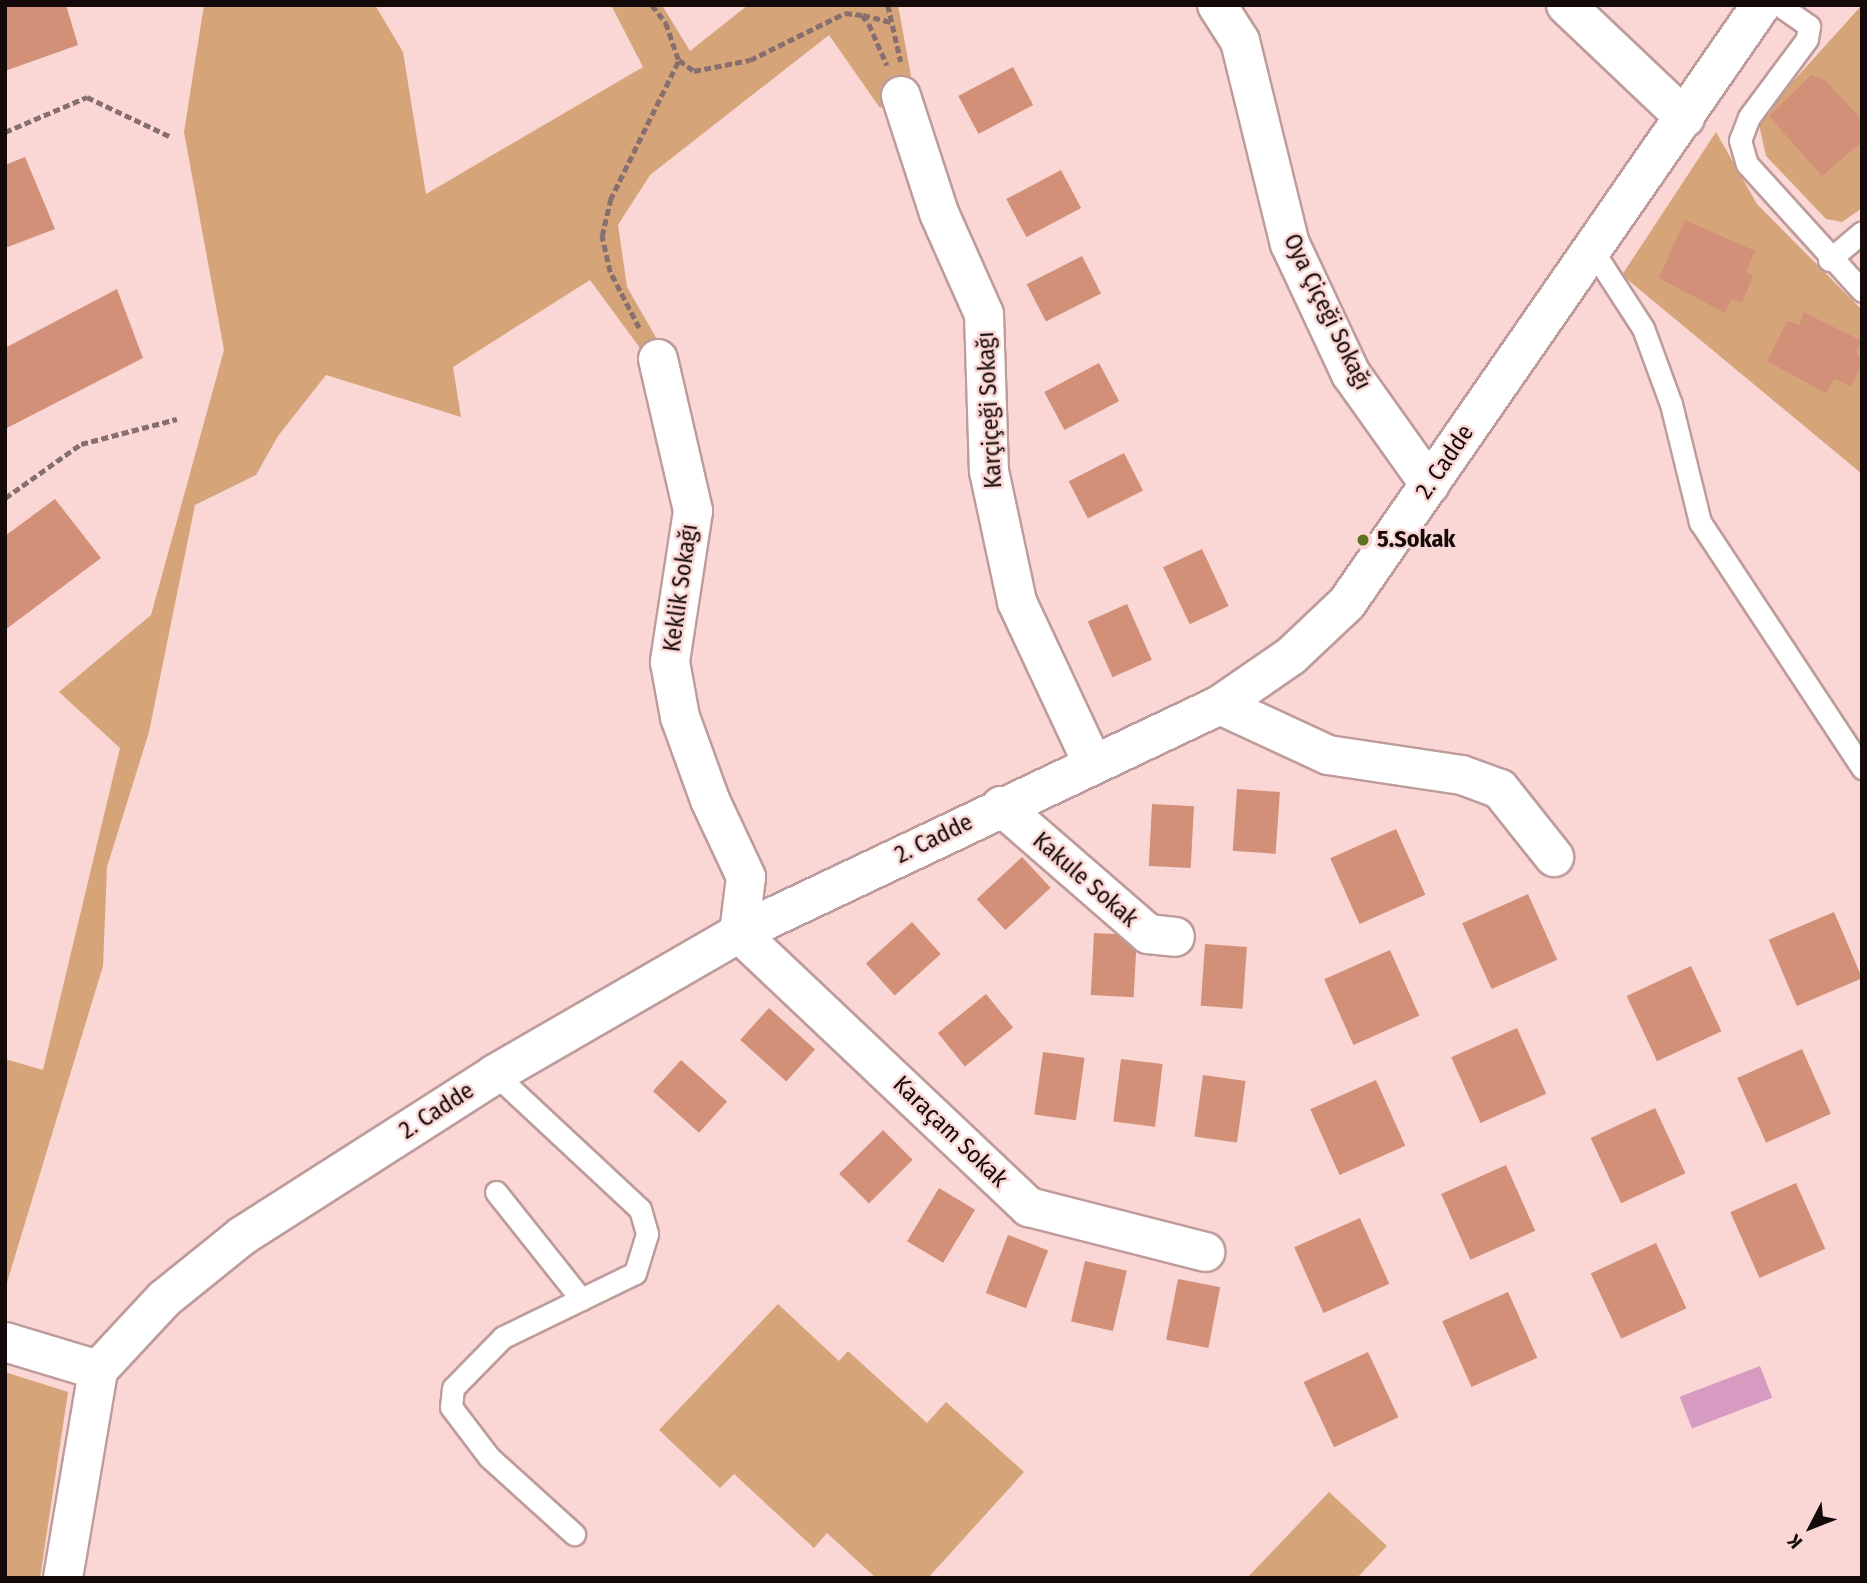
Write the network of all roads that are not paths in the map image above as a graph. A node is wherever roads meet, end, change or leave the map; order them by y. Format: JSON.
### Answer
{"nodes":[{"id":1,"x":1217,"y":5,"type":"edge"},
{"id":2,"x":1566,"y":5,"type":"edge"},
{"id":3,"x":1761,"y":5,"type":"edge"},
{"id":4,"x":1779,"y":5,"type":"edge"},
{"id":5,"x":901,"y":96,"type":"road end"},
{"id":6,"x":1685,"y":118,"type":"junction"},
{"id":7,"x":1862,"y":232,"type":"edge"},
{"id":8,"x":1591,"y":248,"type":"junction"},
{"id":9,"x":1829,"y":260,"type":"junction"},
{"id":10,"x":1862,"y":291,"type":"edge"},
{"id":11,"x":658,"y":359,"type":"road end"},
{"id":12,"x":1430,"y":485,"type":"junction"},
{"id":13,"x":1220,"y":705,"type":"junction"},
{"id":14,"x":1092,"y":762,"type":"junction"},
{"id":15,"x":1862,"y":768,"type":"edge"},
{"id":16,"x":1001,"y":806,"type":"junction"},
{"id":17,"x":1554,"y":857,"type":"dead end"},
{"id":18,"x":739,"y":933,"type":"junction"},
{"id":19,"x":1175,"y":937,"type":"dead end"},
{"id":20,"x":495,"y":1073,"type":"junction"},
{"id":21,"x":496,"y":1192,"type":"dead end"},
{"id":22,"x":1205,"y":1252,"type":"dead end"},
{"id":23,"x":581,"y":1299,"type":"junction"},
{"id":24,"x":5,"y":1342,"type":"edge"},
{"id":25,"x":97,"y":1370,"type":"junction"},
{"id":26,"x":574,"y":1534,"type":"dead end"},
{"id":27,"x":63,"y":1576,"type":"edge"}],
"edges":[{"from":1,"to":12,"type":"street","name":"Oya Çiçeği Sokağı"},
{"from":2,"to":6,"type":"street"},
{"from":3,"to":6,"type":"street","name":"2. Cadde"},
{"from":4,"to":9,"type":"lane"},
{"from":5,"to":14,"type":"street","name":"Karçiçeği Sokağı"},
{"from":6,"to":8,"type":"street","name":"2. Cadde"},
{"from":7,"to":9,"type":"lane"},
{"from":8,"to":12,"type":"street","name":"2. Cadde"},
{"from":8,"to":15,"type":"lane"},
{"from":9,"to":10,"type":"lane"},
{"from":11,"to":18,"type":"street","name":"Keklik Sokağı"},
{"from":12,"to":13,"type":"street","name":"2. Cadde"},
{"from":13,"to":14,"type":"street","name":"2. Cadde"},
{"from":13,"to":17,"type":"street"},
{"from":14,"to":16,"type":"street","name":"2. Cadde"},
{"from":16,"to":18,"type":"street","name":"2. Cadde"},
{"from":16,"to":19,"type":"street","name":"Kakule Sokak"},
{"from":18,"to":20,"type":"street","name":"2. Cadde"},
{"from":18,"to":22,"type":"street","name":"Karaçam Sokak"},
{"from":20,"to":23,"type":"lane"},
{"from":20,"to":25,"type":"street","name":"2. Cadde"},
{"from":21,"to":23,"type":"lane"},
{"from":23,"to":26,"type":"lane"},
{"from":24,"to":25,"type":"street"},
{"from":25,"to":27,"type":"street"}]}
